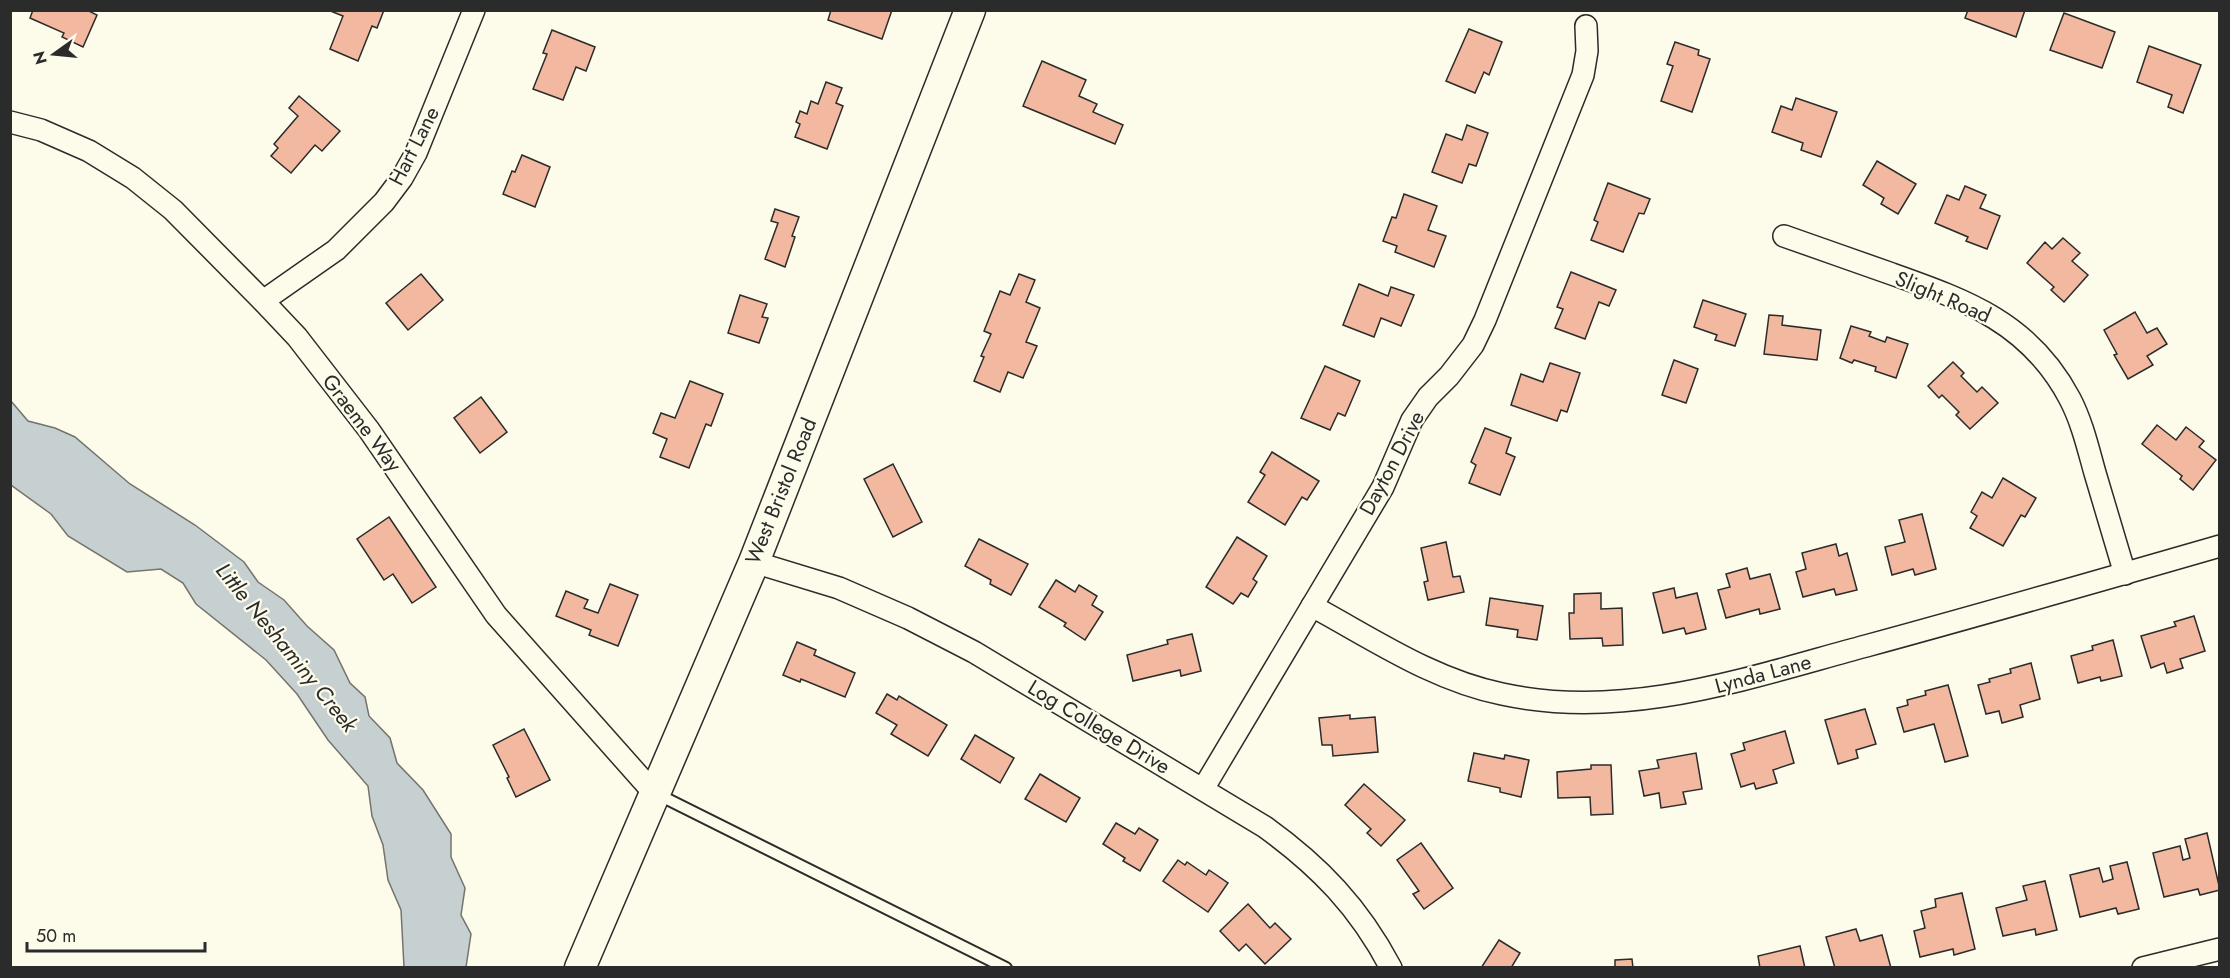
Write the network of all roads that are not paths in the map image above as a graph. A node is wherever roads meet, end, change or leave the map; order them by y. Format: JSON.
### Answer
{"nodes":[{"id":1,"x":474,"y":10,"type":"edge"},
{"id":2,"x":970,"y":10,"type":"edge"},
{"id":3,"x":1586,"y":26,"type":"dead end"},
{"id":4,"x":10,"y":122,"type":"edge"},
{"id":5,"x":1784,"y":236,"type":"dead end"},
{"id":6,"x":263,"y":301,"type":"junction"},
{"id":7,"x":2220,"y":546,"type":"edge"},
{"id":8,"x":754,"y":562,"type":"junction"},
{"id":9,"x":2125,"y":574,"type":"junction"},
{"id":10,"x":1312,"y":606,"type":"junction"},
{"id":11,"x":1203,"y":789,"type":"junction"},
{"id":12,"x":654,"y":793,"type":"junction"},
{"id":13,"x":2220,"y":949,"type":"edge"},
{"id":14,"x":580,"y":968,"type":"edge"},
{"id":15,"x":1006,"y":968,"type":"edge"},
{"id":16,"x":1391,"y":968,"type":"edge"},
{"id":17,"x":2143,"y":968,"type":"edge"}],
"edges":[{"from":1,"to":6,"type":"street","name":"Hart Lane"},
{"from":2,"to":8,"type":"main road","name":"West Bristol Road"},
{"from":3,"to":10,"type":"street","name":"Dayton Drive"},
{"from":4,"to":6,"type":"street","name":"Graeme Way"},
{"from":5,"to":9,"type":"street","name":"Slight Road"},
{"from":6,"to":12,"type":"street","name":"Graeme Way"},
{"from":7,"to":9,"type":"street","name":"Lynda Lane"},
{"from":8,"to":11,"type":"street","name":"Log College Drive"},
{"from":8,"to":12,"type":"main road","name":"West Bristol Road"},
{"from":9,"to":10,"type":"street","name":"Lynda Lane"},
{"from":10,"to":11,"type":"street","name":"Dayton Drive"},
{"from":11,"to":16,"type":"street","name":"Log College Drive"},
{"from":12,"to":14,"type":"main road","name":"West Bristol Road"},
{"from":12,"to":15,"type":"lane"},
{"from":13,"to":17,"type":"street"}]}
